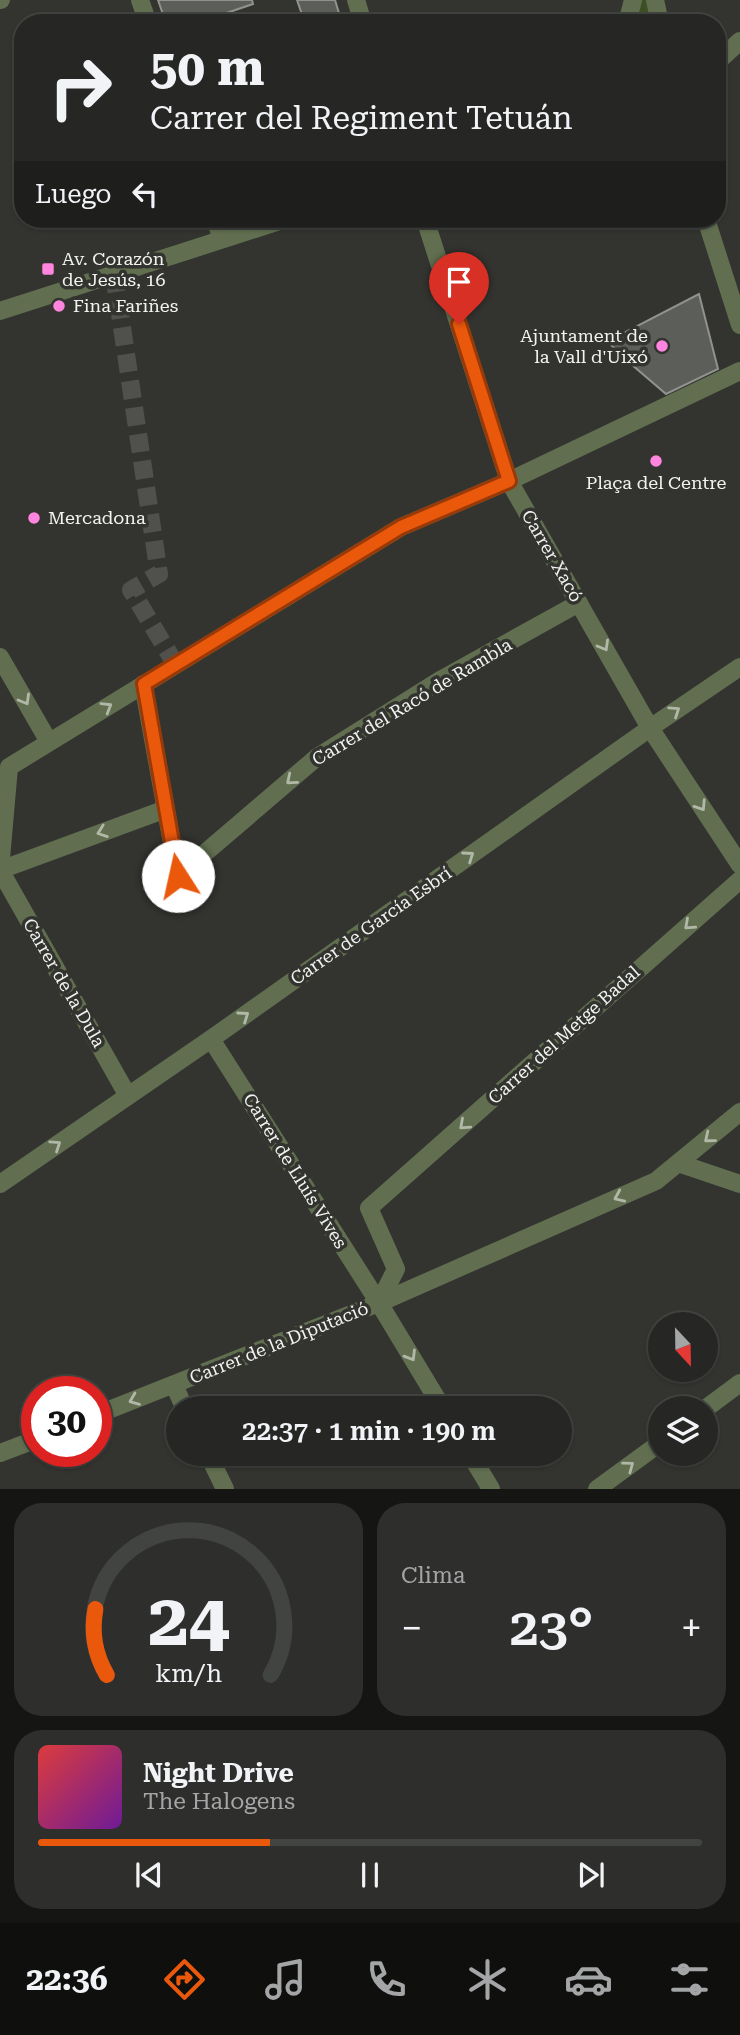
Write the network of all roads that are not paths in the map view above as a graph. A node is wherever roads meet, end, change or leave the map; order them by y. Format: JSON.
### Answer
{"nodes":[{"id":1,"x":740,"y":41,"type":"edge"},
{"id":2,"x":726,"y":54,"type":"edge"},
{"id":3,"x":218,"y":228,"type":"edge"},
{"id":4,"x":257,"y":228,"type":"edge"},
{"id":5,"x":428,"y":228,"type":"edge"},
{"id":6,"x":707,"y":228,"type":"edge"},
{"id":7,"x":222,"y":239,"type":"junction"},
{"id":8,"x":0,"y":311,"type":"edge"},
{"id":9,"x":740,"y":325,"type":"edge"},
{"id":10,"x":740,"y":371,"type":"edge"},
{"id":11,"x":509,"y":481,"type":"junction"},
{"id":12,"x":579,"y":603,"type":"junction"},
{"id":13,"x":0,"y":657,"type":"edge"},
{"id":14,"x":740,"y":667,"type":"edge"},
{"id":15,"x":144,"y":684,"type":"junction"},
{"id":16,"x":650,"y":728,"type":"junction"},
{"id":17,"x":49,"y":742,"type":"junction"},
{"id":18,"x":166,"y":809,"type":"junction"},
{"id":19,"x":740,"y":865,"type":"edge"},
{"id":20,"x":0,"y":870,"type":"edge"},
{"id":21,"x":740,"y":880,"type":"edge"},
{"id":22,"x":212,"y":1039,"type":"junction"},
{"id":23,"x":128,"y":1096,"type":"junction"},
{"id":24,"x":740,"y":1112,"type":"edge"},
{"id":25,"x":678,"y":1163,"type":"junction"},
{"id":26,"x":0,"y":1184,"type":"edge"},
{"id":27,"x":740,"y":1184,"type":"edge"},
{"id":28,"x":379,"y":1303,"type":"junction"},
{"id":29,"x":740,"y":1383,"type":"edge"},
{"id":30,"x":173,"y":1385,"type":"junction"},
{"id":31,"x":178,"y":1396,"type":"edge"},
{"id":32,"x":435,"y":1396,"type":"edge"},
{"id":33,"x":718,"y":1399,"type":"edge"},
{"id":34,"x":112,"y":1409,"type":"edge"},
{"id":35,"x":21,"y":1445,"type":"edge"},
{"id":36,"x":648,"y":1452,"type":"edge"},
{"id":37,"x":0,"y":1453,"type":"edge"},
{"id":38,"x":214,"y":1466,"type":"edge"},
{"id":39,"x":477,"y":1466,"type":"edge"},
{"id":40,"x":225,"y":1489,"type":"edge"},
{"id":41,"x":491,"y":1489,"type":"edge"},
{"id":42,"x":597,"y":1489,"type":"edge"}],
"edges":[{"from":1,"to":2,"type":"street"},
{"from":3,"to":7,"type":"street"},
{"from":4,"to":7,"type":"street"},
{"from":5,"to":11,"type":"street","name":"Carrer Xacó"},
{"from":6,"to":9,"type":"street"},
{"from":7,"to":8,"type":"street"},
{"from":10,"to":11,"type":"street"},
{"from":11,"to":12,"type":"street","name":"Carrer Xacó"},
{"from":11,"to":15,"type":"street"},
{"from":12,"to":16,"type":"street","name":"Carrer Xacó","one_way":true},
{"from":12,"to":18,"type":"street","name":"Carrer del Racó de Rambla","one_way":true},
{"from":13,"to":17,"type":"street","one_way":true},
{"from":16,"to":14,"type":"street","name":"Carrer de García Esbrí","one_way":true},
{"from":17,"to":15,"type":"street","one_way":true},
{"from":15,"to":18,"type":"street","name":"Carrer del Racó de Rambla"},
{"from":16,"to":19,"type":"street","name":"Carrer Xacó","one_way":true},
{"from":22,"to":16,"type":"street","name":"Carrer de García Esbrí","one_way":true},
{"from":17,"to":20,"type":"street"},
{"from":18,"to":20,"type":"street","one_way":true},
{"from":20,"to":23,"type":"street","name":"Carrer de la Dula"},
{"from":21,"to":28,"type":"street","name":"Carrer del Metge Badal","one_way":true},
{"from":22,"to":23,"type":"street","name":"Carrer de García Esbrí"},
{"from":22,"to":28,"type":"street","name":"Carrer de Lluís Vives"},
{"from":26,"to":23,"type":"street","name":"Carrer de García Esbrí","one_way":true},
{"from":24,"to":25,"type":"street","name":"Carrer de la Diputació","one_way":true},
{"from":25,"to":27,"type":"street"},
{"from":25,"to":28,"type":"street","name":"Carrer de la Diputació","one_way":true},
{"from":28,"to":30,"type":"street","name":"Carrer de la Diputació"},
{"from":28,"to":32,"type":"street","name":"Carrer de Lluís Vives","one_way":true},
{"from":29,"to":33,"type":"street"},
{"from":30,"to":31,"type":"street"},
{"from":30,"to":34,"type":"street","name":"Carrer de la Diputació","one_way":true},
{"from":35,"to":37,"type":"street"},
{"from":42,"to":36,"type":"street","one_way":true},
{"from":38,"to":40,"type":"street"},
{"from":39,"to":41,"type":"street"}]}
